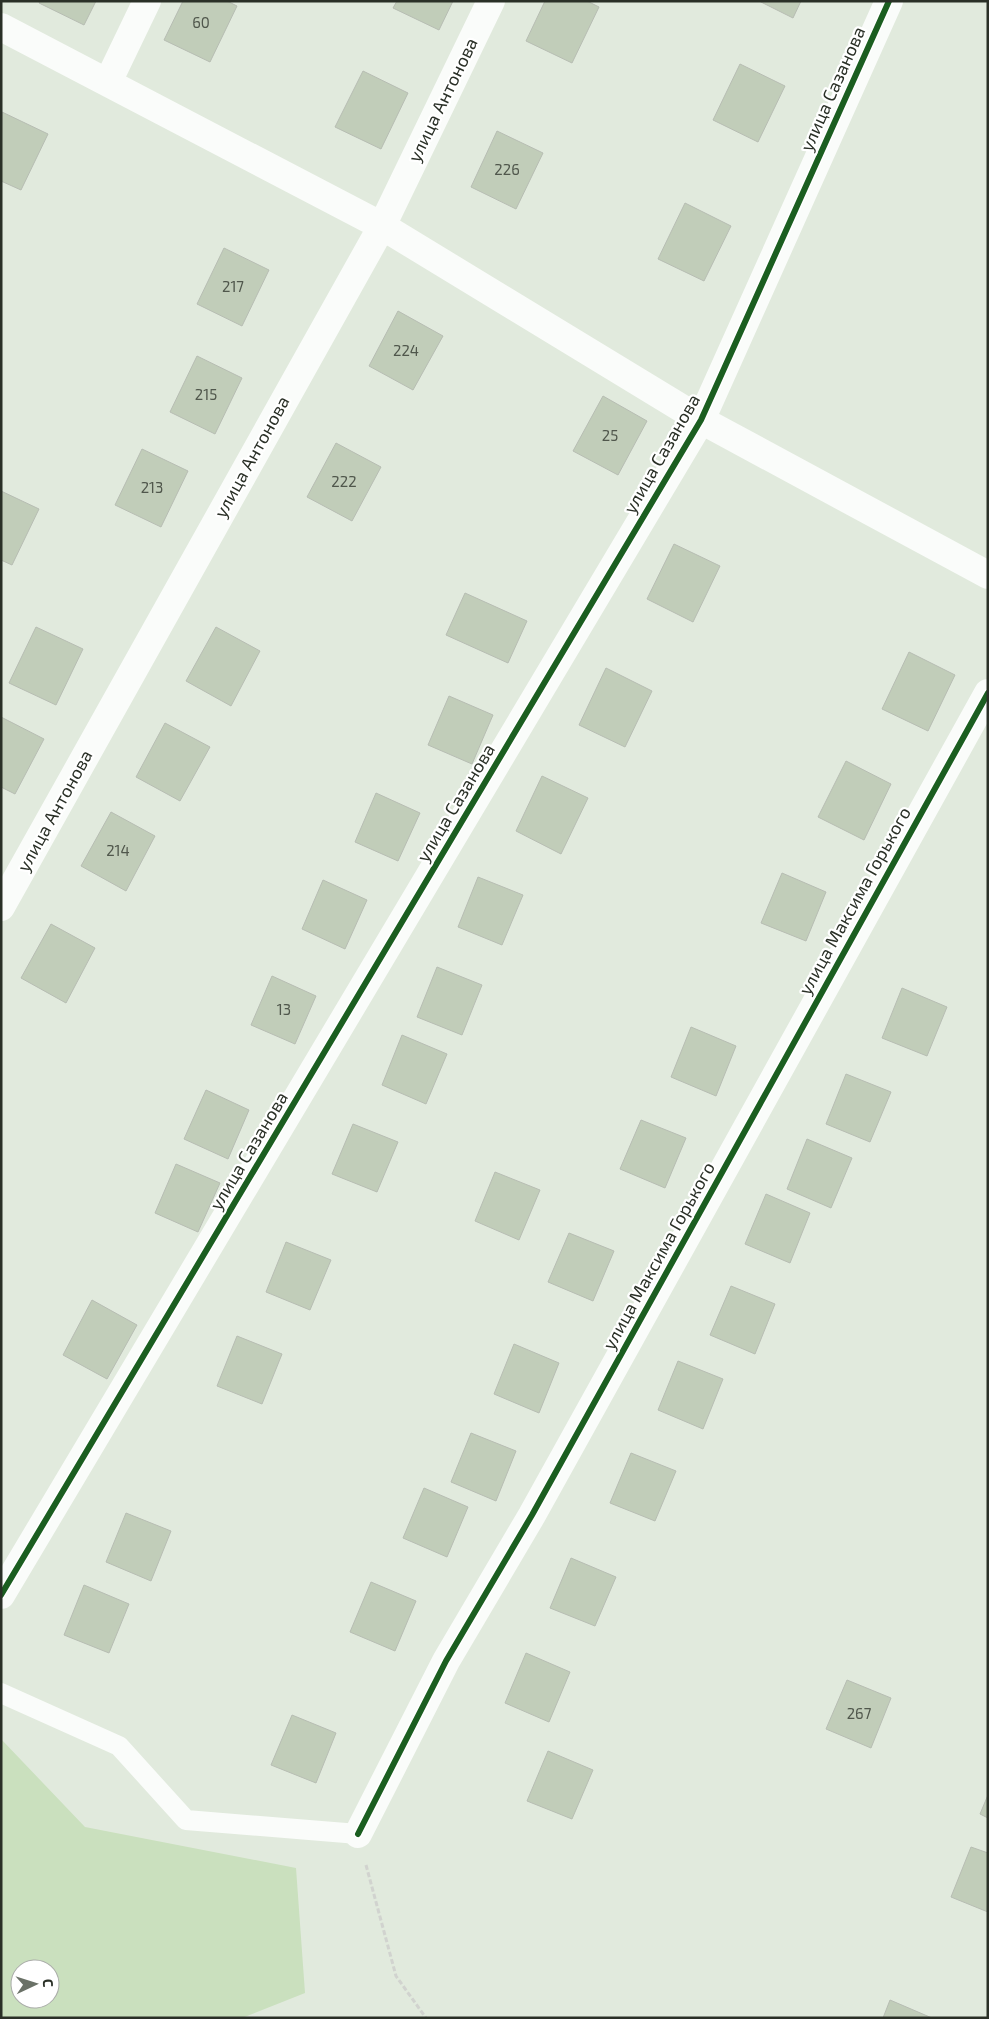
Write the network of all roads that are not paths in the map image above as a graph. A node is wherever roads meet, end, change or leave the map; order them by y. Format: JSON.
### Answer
{"nodes":[{"id":1,"x":147,"y":1,"type":"edge"},
{"id":2,"x":491,"y":1,"type":"edge"},
{"id":3,"x":889,"y":1,"type":"edge"},
{"id":4,"x":1,"y":27,"type":"edge"},
{"id":5,"x":108,"y":82,"type":"junction"},
{"id":6,"x":382,"y":226,"type":"junction"},
{"id":7,"x":701,"y":420,"type":"junction"},
{"id":8,"x":988,"y":575,"type":"edge"},
{"id":9,"x":988,"y":693,"type":"edge"},
{"id":10,"x":1,"y":907,"type":"edge"},
{"id":11,"x":1,"y":1595,"type":"edge"},
{"id":12,"x":1,"y":1693,"type":"edge"},
{"id":13,"x":358,"y":1834,"type":"joint"}],
"edges":[{"from":1,"to":5,"type":"street"},
{"from":2,"to":6,"type":"street","name":"улица Антонова"},
{"from":3,"to":7,"type":"street","name":"улица Сазанова"},
{"from":4,"to":5,"type":"street"},
{"from":5,"to":6,"type":"street"},
{"from":6,"to":7,"type":"street"},
{"from":6,"to":10,"type":"street","name":"улица Антонова"},
{"from":7,"to":8,"type":"street"},
{"from":7,"to":11,"type":"street","name":"улица Сазанова"},
{"from":9,"to":13,"type":"street","name":"улица Максима Горького"},
{"from":12,"to":13,"type":"lane"}]}
